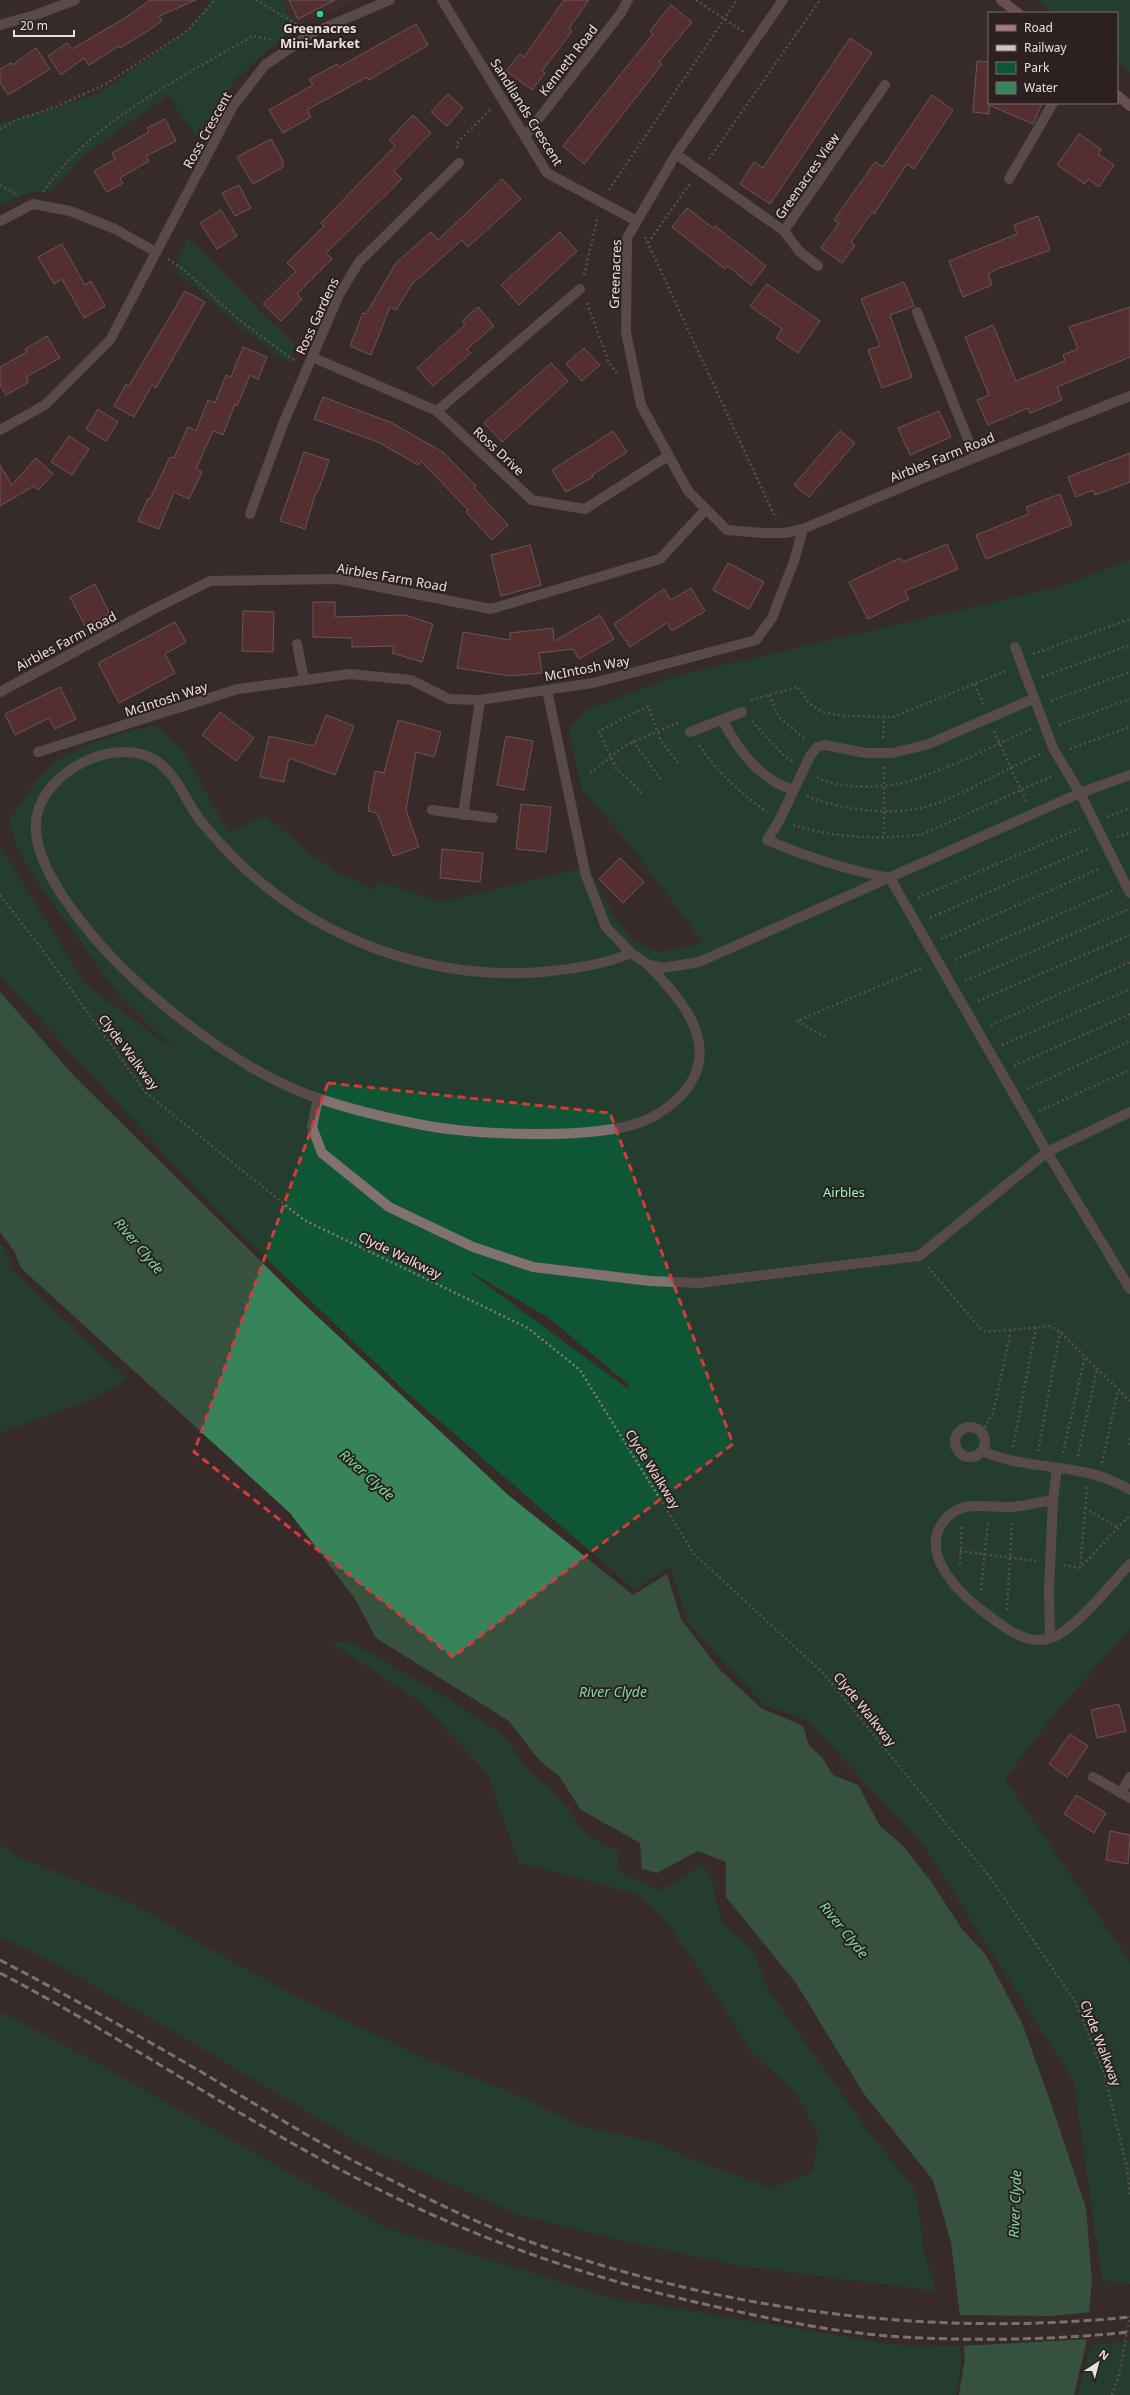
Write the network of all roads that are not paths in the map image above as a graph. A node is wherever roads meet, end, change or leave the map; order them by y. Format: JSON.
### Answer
{"nodes":[{"id":1,"x":75,"y":0,"type":"edge"},
{"id":2,"x":442,"y":0,"type":"edge"},
{"id":3,"x":628,"y":0,"type":"edge"},
{"id":4,"x":783,"y":0,"type":"edge"},
{"id":5,"x":1001,"y":0,"type":"edge"},
{"id":6,"x":386,"y":1,"type":"edge"},
{"id":7,"x":1017,"y":12,"type":"edge"},
{"id":8,"x":0,"y":25,"type":"edge"},
{"id":9,"x":885,"y":86,"type":"dead end"},
{"id":10,"x":1118,"y":96,"type":"edge"},
{"id":11,"x":1053,"y":104,"type":"edge"},
{"id":12,"x":1130,"y":106,"type":"edge"},
{"id":13,"x":526,"y":135,"type":"junction"},
{"id":14,"x":676,"y":154,"type":"junction"},
{"id":15,"x":459,"y":162,"type":"road end"},
{"id":16,"x":1009,"y":179,"type":"dead end"},
{"id":17,"x":0,"y":221,"type":"edge"},
{"id":18,"x":637,"y":221,"type":"junction"},
{"id":19,"x":784,"y":231,"type":"junction"},
{"id":20,"x":156,"y":252,"type":"junction"},
{"id":21,"x":818,"y":266,"type":"dead end"},
{"id":22,"x":580,"y":289,"type":"dead end"},
{"id":23,"x":917,"y":312,"type":"dead end"},
{"id":24,"x":312,"y":357,"type":"junction"},
{"id":25,"x":1130,"y":396,"type":"edge"},
{"id":26,"x":437,"y":411,"type":"junction"},
{"id":27,"x":0,"y":430,"type":"edge"},
{"id":28,"x":668,"y":456,"type":"junction"},
{"id":29,"x":975,"y":457,"type":"junction"},
{"id":30,"x":706,"y":509,"type":"junction"},
{"id":31,"x":250,"y":514,"type":"dead end"},
{"id":32,"x":803,"y":529,"type":"junction"},
{"id":33,"x":762,"y":533,"type":"joint"},
{"id":34,"x":297,"y":644,"type":"dead end"},
{"id":35,"x":1015,"y":647,"type":"dead end"},
{"id":36,"x":304,"y":680,"type":"junction"},
{"id":37,"x":547,"y":690,"type":"junction"},
{"id":38,"x":0,"y":692,"type":"edge"},
{"id":39,"x":480,"y":700,"type":"junction"},
{"id":40,"x":1034,"y":703,"type":"junction"},
{"id":41,"x":742,"y":712,"type":"road end"},
{"id":42,"x":723,"y":721,"type":"junction"},
{"id":43,"x":690,"y":732,"type":"road end"},
{"id":44,"x":38,"y":752,"type":"dead end"},
{"id":45,"x":1130,"y":775,"type":"edge"},
{"id":46,"x":793,"y":790,"type":"junction"},
{"id":47,"x":1080,"y":793,"type":"junction"},
{"id":48,"x":432,"y":810,"type":"dead end"},
{"id":49,"x":463,"y":814,"type":"junction"},
{"id":50,"x":494,"y":818,"type":"dead end"},
{"id":51,"x":890,"y":878,"type":"junction"},
{"id":52,"x":1128,"y":889,"type":"edge"},
{"id":53,"x":631,"y":953,"type":"junction"},
{"id":54,"x":647,"y":964,"type":"junction"},
{"id":55,"x":318,"y":1098,"type":"junction"},
{"id":56,"x":1130,"y":1112,"type":"edge"},
{"id":57,"x":1047,"y":1152,"type":"junction"},
{"id":58,"x":1130,"y":1289,"type":"edge"},
{"id":59,"x":982,"y":1451,"type":"junction"},
{"id":60,"x":1058,"y":1468,"type":"junction"},
{"id":61,"x":1130,"y":1490,"type":"edge"},
{"id":62,"x":1053,"y":1500,"type":"junction"},
{"id":63,"x":1130,"y":1564,"type":"edge"},
{"id":64,"x":1050,"y":1638,"type":"junction"},
{"id":65,"x":1093,"y":1777,"type":"dead end"},
{"id":66,"x":1130,"y":1777,"type":"edge"},
{"id":67,"x":1126,"y":1795,"type":"edge"}],
"edges":[{"from":1,"to":8,"type":"street"},
{"from":2,"to":13,"type":"street","name":"Sandilands Crescent"},
{"from":3,"to":13,"type":"street","name":"Kenneth Road"},
{"from":4,"to":14,"type":"street","name":"Greenacres"},
{"from":5,"to":7,"type":"main road"},
{"from":6,"to":20,"type":"street","name":"Ross Crescent"},
{"from":9,"to":19,"type":"street","name":"Greenacres View"},
{"from":10,"to":12,"type":"main road"},
{"from":11,"to":16,"type":"street"},
{"from":13,"to":18,"type":"street","name":"Sandilands Crescent"},
{"from":14,"to":18,"type":"street","name":"Greenacres"},
{"from":14,"to":19,"type":"street","name":"Greenacres View"},
{"from":15,"to":24,"type":"street","name":"Ross Gardens"},
{"from":17,"to":20,"type":"street"},
{"from":18,"to":28,"type":"street","name":"Greenacres"},
{"from":19,"to":21,"type":"street"},
{"from":20,"to":27,"type":"street","name":"Ross Crescent"},
{"from":22,"to":26,"type":"street"},
{"from":23,"to":29,"type":"street"},
{"from":24,"to":26,"type":"street","name":"Ross Drive"},
{"from":24,"to":31,"type":"street","name":"Ross Gardens"},
{"from":25,"to":29,"type":"street","name":"Airbles Farm Road"},
{"from":26,"to":28,"type":"street","name":"Ross Drive"},
{"from":28,"to":30,"type":"street","name":"Greenacres"},
{"from":29,"to":32,"type":"street","name":"Airbles Farm Road"},
{"from":30,"to":33,"type":"street","name":"Greenacres"},
{"from":30,"to":38,"type":"street","name":"Airbles Farm Road"},
{"from":32,"to":33,"type":"street","name":"Airbles Farm Road"},
{"from":32,"to":37,"type":"street","name":"McIntosh Way"},
{"from":34,"to":36,"type":"street"},
{"from":35,"to":40,"type":"street"},
{"from":36,"to":39,"type":"street","name":"McIntosh Way"},
{"from":36,"to":44,"type":"street","name":"McIntosh Way"},
{"from":37,"to":39,"type":"street","name":"McIntosh Way"},
{"from":37,"to":53,"type":"street"},
{"from":39,"to":49,"type":"street"},
{"from":40,"to":46,"type":"street"},
{"from":40,"to":47,"type":"street"},
{"from":41,"to":42,"type":"street"},
{"from":42,"to":43,"type":"street"},
{"from":42,"to":46,"type":"street"},
{"from":45,"to":47,"type":"street"},
{"from":46,"to":51,"type":"street"},
{"from":47,"to":51,"type":"street"},
{"from":47,"to":52,"type":"street"},
{"from":48,"to":49,"type":"street"},
{"from":49,"to":50,"type":"street"},
{"from":51,"to":54,"type":"street"},
{"from":51,"to":57,"type":"street"},
{"from":53,"to":54,"type":"street"},
{"from":53,"to":55,"type":"street"},
{"from":54,"to":55,"type":"street"},
{"from":55,"to":57,"type":"street"},
{"from":56,"to":57,"type":"street"},
{"from":57,"to":58,"type":"street"},
{"from":59,"to":59,"type":"street"},
{"from":59,"to":60,"type":"street"},
{"from":60,"to":61,"type":"street"},
{"from":60,"to":62,"type":"street"},
{"from":62,"to":64,"type":"street"},
{"from":62,"to":64,"type":"street"},
{"from":63,"to":64,"type":"street"},
{"from":65,"to":67,"type":"street"},
{"from":66,"to":67,"type":"street"}]}
